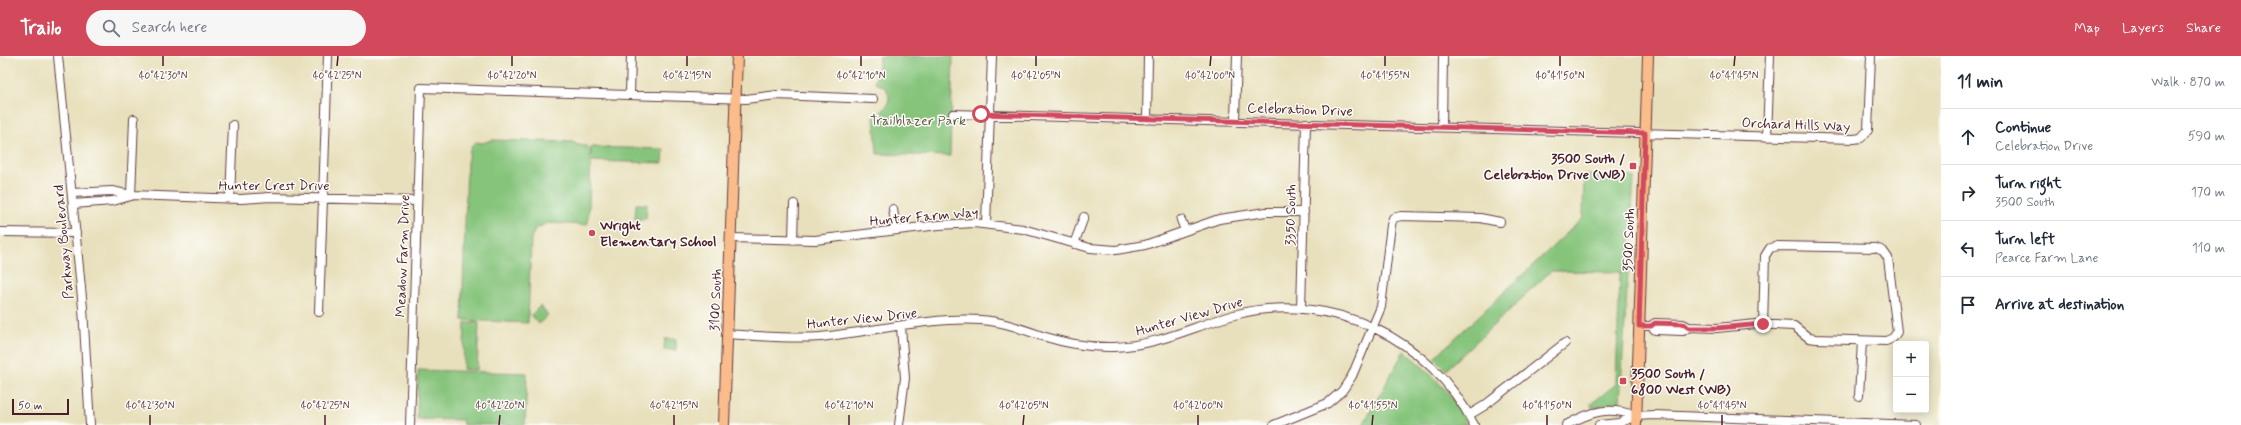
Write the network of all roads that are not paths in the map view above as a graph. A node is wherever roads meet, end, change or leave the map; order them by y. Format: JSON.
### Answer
{"nodes":[{"id":1,"x":58,"y":56,"type":"edge"},
{"id":2,"x":328,"y":56,"type":"edge"},
{"id":3,"x":631,"y":56,"type":"edge"},
{"id":4,"x":737,"y":56,"type":"edge"},
{"id":5,"x":992,"y":56,"type":"edge"},
{"id":6,"x":1148,"y":56,"type":"edge"},
{"id":7,"x":1237,"y":56,"type":"edge"},
{"id":8,"x":1443,"y":56,"type":"edge"},
{"id":9,"x":1648,"y":56,"type":"edge"},
{"id":10,"x":1770,"y":56,"type":"edge"},
{"id":11,"x":1871,"y":56,"type":"edge"},
{"id":12,"x":630,"y":95,"type":"junction"},
{"id":13,"x":735,"y":98,"type":"junction"},
{"id":14,"x":873,"y":99,"type":"dead end"},
{"id":15,"x":953,"y":114,"type":"dead end"},
{"id":16,"x":990,"y":115,"type":"junction"},
{"id":17,"x":134,"y":119,"type":"dead end"},
{"id":18,"x":1146,"y":120,"type":"junction"},
{"id":19,"x":1235,"y":120,"type":"junction"},
{"id":20,"x":1306,"y":122,"type":"junction"},
{"id":21,"x":233,"y":125,"type":"dead end"},
{"id":22,"x":1442,"y":127,"type":"junction"},
{"id":23,"x":1645,"y":133,"type":"junction"},
{"id":24,"x":1767,"y":136,"type":"junction"},
{"id":25,"x":72,"y":193,"type":"junction"},
{"id":26,"x":132,"y":196,"type":"junction"},
{"id":27,"x":323,"y":198,"type":"junction"},
{"id":28,"x":230,"y":199,"type":"junction"},
{"id":29,"x":417,"y":201,"type":"junction"},
{"id":30,"x":73,"y":204,"type":"junction"},
{"id":31,"x":794,"y":204,"type":"dead end"},
{"id":32,"x":893,"y":209,"type":"dead end"},
{"id":33,"x":1304,"y":212,"type":"junction"},
{"id":34,"x":1084,"y":217,"type":"dead end"},
{"id":35,"x":1181,"y":220,"type":"dead end"},
{"id":36,"x":1500,"y":222,"type":"dead end"},
{"id":37,"x":986,"y":224,"type":"junction"},
{"id":38,"x":896,"y":230,"type":"junction"},
{"id":39,"x":1184,"y":230,"type":"junction"},
{"id":40,"x":0,"y":232,"type":"edge"},
{"id":41,"x":76,"y":233,"type":"junction"},
{"id":42,"x":731,"y":238,"type":"junction"},
{"id":43,"x":793,"y":240,"type":"junction"},
{"id":44,"x":1074,"y":244,"type":"junction"},
{"id":45,"x":1301,"y":309,"type":"junction"},
{"id":46,"x":319,"y":312,"type":"dead end"},
{"id":47,"x":1763,"y":324,"type":"junction"},
{"id":48,"x":1639,"y":326,"type":"junction"},
{"id":49,"x":901,"y":327,"type":"junction"},
{"id":50,"x":1374,"y":327,"type":"junction"},
{"id":51,"x":727,"y":334,"type":"junction"},
{"id":52,"x":1862,"y":341,"type":"junction"},
{"id":53,"x":1565,"y":343,"type":"dead end"},
{"id":54,"x":1860,"y":396,"type":"dead end"},
{"id":55,"x":1468,"y":415,"type":"junction"},
{"id":56,"x":1636,"y":420,"type":"edge"},
{"id":57,"x":90,"y":425,"type":"edge"},
{"id":58,"x":410,"y":425,"type":"edge"},
{"id":59,"x":724,"y":425,"type":"edge"},
{"id":60,"x":899,"y":425,"type":"edge"},
{"id":61,"x":1274,"y":425,"type":"edge"},
{"id":62,"x":1474,"y":425,"type":"edge"},
{"id":63,"x":1566,"y":425,"type":"edge"},
{"id":64,"x":1599,"y":425,"type":"edge"},
{"id":65,"x":1916,"y":425,"type":"edge"}],
"edges":[{"from":1,"to":25,"type":"street","name":"Parkway Boulevard"},
{"from":2,"to":27,"type":"street"},
{"from":3,"to":12,"type":"street"},
{"from":4,"to":13,"type":"main road","name":"3100 South"},
{"from":5,"to":16,"type":"street"},
{"from":6,"to":18,"type":"street"},
{"from":7,"to":19,"type":"street"},
{"from":8,"to":22,"type":"street"},
{"from":9,"to":23,"type":"main road","name":"3500 South"},
{"from":10,"to":24,"type":"street"},
{"from":11,"to":24,"type":"street","name":"Orchard Hills Way"},
{"from":12,"to":13,"type":"street"},
{"from":12,"to":29,"type":"street","name":"Meadow Farm Drive"},
{"from":13,"to":14,"type":"street"},
{"from":13,"to":42,"type":"main road","name":"3100 South"},
{"from":15,"to":16,"type":"street","name":"Celebration Drive"},
{"from":16,"to":18,"type":"street","name":"Celebration Drive"},
{"from":16,"to":37,"type":"street"},
{"from":17,"to":26,"type":"street"},
{"from":18,"to":19,"type":"street","name":"Celebration Drive"},
{"from":19,"to":20,"type":"street","name":"Celebration Drive"},
{"from":20,"to":22,"type":"street","name":"Celebration Drive"},
{"from":20,"to":33,"type":"street","name":"3350 South"},
{"from":21,"to":28,"type":"street"},
{"from":22,"to":23,"type":"street","name":"Celebration Drive"},
{"from":23,"to":24,"type":"street","name":"Orchard Hills Way"},
{"from":23,"to":48,"type":"main road","name":"3500 South"},
{"from":25,"to":26,"type":"street","name":"Hunter Crest Drive"},
{"from":25,"to":30,"type":"street","name":"Parkway Boulevard"},
{"from":26,"to":28,"type":"street","name":"Hunter Crest Drive"},
{"from":26,"to":30,"type":"street","name":"Hunter Crest Drive"},
{"from":27,"to":28,"type":"street","name":"Hunter Crest Drive"},
{"from":27,"to":29,"type":"street","name":"Hunter Crest Drive"},
{"from":27,"to":46,"type":"street"},
{"from":29,"to":58,"type":"street","name":"Meadow Farm Drive"},
{"from":30,"to":41,"type":"street","name":"Parkway Boulevard"},
{"from":31,"to":43,"type":"street"},
{"from":32,"to":38,"type":"street"},
{"from":33,"to":39,"type":"street","name":"Hunter Farm Way"},
{"from":33,"to":45,"type":"street","name":"3350 South"},
{"from":34,"to":44,"type":"street"},
{"from":35,"to":39,"type":"street"},
{"from":36,"to":50,"type":"street"},
{"from":37,"to":38,"type":"street","name":"Hunter Farm Way"},
{"from":37,"to":44,"type":"street","name":"Hunter Farm Way"},
{"from":38,"to":43,"type":"street","name":"Hunter Farm Way"},
{"from":39,"to":44,"type":"street","name":"Hunter Farm Way"},
{"from":40,"to":41,"type":"street"},
{"from":41,"to":57,"type":"street","name":"Parkway Boulevard"},
{"from":42,"to":43,"type":"street","name":"Hunter Farm Way"},
{"from":42,"to":51,"type":"main road","name":"3100 South"},
{"from":45,"to":49,"type":"street","name":"Hunter View Drive"},
{"from":45,"to":50,"type":"street","name":"Hunter View Drive"},
{"from":47,"to":48,"type":"street"},
{"from":47,"to":52,"type":"street"},
{"from":47,"to":52,"type":"street"},
{"from":48,"to":56,"type":"main road","name":"3500 South"},
{"from":49,"to":51,"type":"street","name":"Hunter View Drive"},
{"from":49,"to":60,"type":"street"},
{"from":50,"to":55,"type":"street","name":"Hunter View Drive"},
{"from":50,"to":61,"type":"street"},
{"from":51,"to":59,"type":"main road","name":"3100 South"},
{"from":52,"to":54,"type":"street"},
{"from":53,"to":55,"type":"street"},
{"from":55,"to":62,"type":"street","name":"Hunter View Drive"},
{"from":56,"to":63,"type":"street"},
{"from":56,"to":64,"type":"street"},
{"from":56,"to":65,"type":"street"}]}
